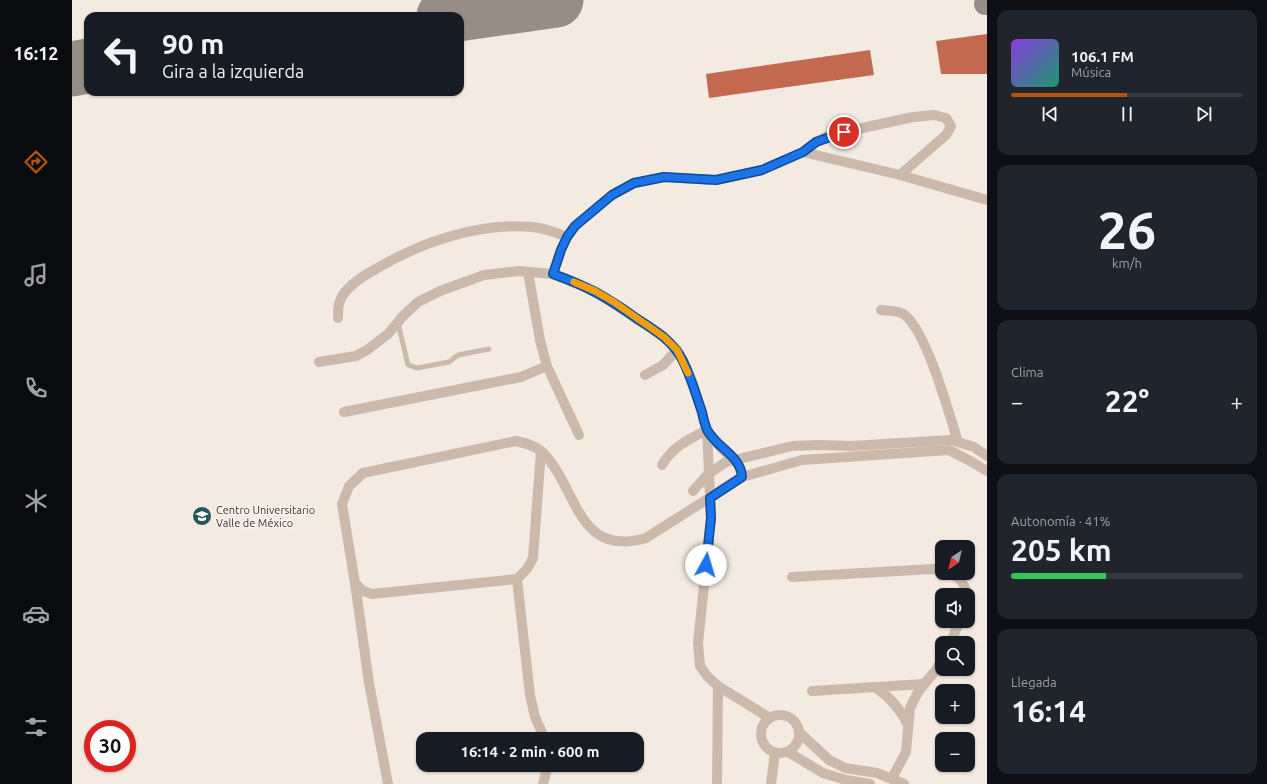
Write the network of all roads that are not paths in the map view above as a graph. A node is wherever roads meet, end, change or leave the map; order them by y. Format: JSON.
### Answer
{"nodes":[{"id":1,"x":803,"y":152,"type":"junction"},
{"id":2,"x":900,"y":175,"type":"junction"},
{"id":3,"x":987,"y":200,"type":"edge"},
{"id":4,"x":567,"y":237,"type":"junction"},
{"id":5,"x":528,"y":272,"type":"junction"},
{"id":6,"x":553,"y":274,"type":"junction"},
{"id":7,"x":881,"y":310,"type":"dead end"},
{"id":8,"x":338,"y":318,"type":"dead end"},
{"id":9,"x":398,"y":322,"type":"junction"},
{"id":10,"x":489,"y":349,"type":"dead end"},
{"id":11,"x":677,"y":350,"type":"junction"},
{"id":12,"x":319,"y":362,"type":"dead end"},
{"id":13,"x":547,"y":366,"type":"junction"},
{"id":14,"x":646,"y":374,"type":"dead end"},
{"id":15,"x":344,"y":412,"type":"dead end"},
{"id":16,"x":707,"y":430,"type":"junction"},
{"id":17,"x":579,"y":435,"type":"dead end"},
{"id":18,"x":958,"y":442,"type":"junction"},
{"id":19,"x":541,"y":451,"type":"junction"},
{"id":20,"x":987,"y":456,"type":"edge"},
{"id":21,"x":736,"y":460,"type":"junction"},
{"id":22,"x":662,"y":465,"type":"dead end"},
{"id":23,"x":987,"y":472,"type":"edge"},
{"id":24,"x":708,"y":474,"type":"junction"},
{"id":25,"x":742,"y":477,"type":"junction"},
{"id":26,"x":693,"y":491,"type":"dead end"},
{"id":27,"x":710,"y":498,"type":"junction"},
{"id":28,"x":935,"y":569,"type":"edge"},
{"id":29,"x":792,"y":577,"type":"dead end"},
{"id":30,"x":517,"y":579,"type":"junction"},
{"id":31,"x":960,"y":580,"type":"edge"},
{"id":32,"x":355,"y":583,"type":"junction"},
{"id":33,"x":965,"y":588,"type":"edge"},
{"id":34,"x":935,"y":671,"type":"edge"},
{"id":35,"x":924,"y":684,"type":"junction"},
{"id":36,"x":718,"y":686,"type":"junction"},
{"id":37,"x":875,"y":687,"type":"junction"},
{"id":38,"x":812,"y":691,"type":"dead end"},
{"id":39,"x":770,"y":718,"type":"junction"},
{"id":40,"x":908,"y":725,"type":"junction"},
{"id":41,"x":542,"y":732,"type":"edge"},
{"id":42,"x":800,"y":733,"type":"junction"},
{"id":43,"x":788,"y":752,"type":"junction"},
{"id":44,"x":775,"y":753,"type":"junction"},
{"id":45,"x":546,"y":772,"type":"edge"},
{"id":46,"x":892,"y":778,"type":"junction"},
{"id":47,"x":388,"y":784,"type":"edge"},
{"id":48,"x":543,"y":784,"type":"edge"},
{"id":49,"x":717,"y":784,"type":"edge"},
{"id":50,"x":770,"y":784,"type":"edge"},
{"id":51,"x":870,"y":784,"type":"edge"},
{"id":52,"x":904,"y":784,"type":"edge"}],
"edges":[{"from":1,"to":2,"type":"street"},
{"from":1,"to":2,"type":"street"},
{"from":1,"to":4,"type":"street"},
{"from":2,"to":3,"type":"street"},
{"from":4,"to":6,"type":"street"},
{"from":4,"to":8,"type":"street"},
{"from":5,"to":6,"type":"street"},
{"from":5,"to":9,"type":"street"},
{"from":5,"to":13,"type":"street"},
{"from":6,"to":11,"type":"street"},
{"from":7,"to":18,"type":"street"},
{"from":9,"to":10,"type":"lane"},
{"from":9,"to":12,"type":"street"},
{"from":11,"to":14,"type":"street"},
{"from":11,"to":16,"type":"street"},
{"from":13,"to":15,"type":"street"},
{"from":13,"to":17,"type":"street"},
{"from":16,"to":21,"type":"street"},
{"from":16,"to":22,"type":"street"},
{"from":16,"to":24,"type":"street"},
{"from":18,"to":20,"type":"street"},
{"from":18,"to":21,"type":"street"},
{"from":19,"to":27,"type":"street"},
{"from":19,"to":30,"type":"street"},
{"from":19,"to":32,"type":"street"},
{"from":21,"to":24,"type":"street"},
{"from":21,"to":25,"type":"street"},
{"from":23,"to":25,"type":"street"},
{"from":24,"to":26,"type":"street"},
{"from":24,"to":27,"type":"street"},
{"from":25,"to":27,"type":"street"},
{"from":27,"to":36,"type":"street"},
{"from":28,"to":29,"type":"street"},
{"from":30,"to":32,"type":"street"},
{"from":30,"to":41,"type":"street"},
{"from":31,"to":33,"type":"street"},
{"from":32,"to":47,"type":"street"},
{"from":34,"to":35,"type":"street"},
{"from":35,"to":37,"type":"street"},
{"from":35,"to":40,"type":"street"},
{"from":36,"to":39,"type":"street"},
{"from":36,"to":49,"type":"street"},
{"from":37,"to":38,"type":"street"},
{"from":37,"to":40,"type":"street"},
{"from":39,"to":42,"type":"street"},
{"from":39,"to":44,"type":"street"},
{"from":40,"to":46,"type":"street"},
{"from":42,"to":43,"type":"street"},
{"from":42,"to":46,"type":"street"},
{"from":43,"to":44,"type":"street"},
{"from":43,"to":51,"type":"street"},
{"from":44,"to":50,"type":"street"},
{"from":45,"to":48,"type":"street"},
{"from":46,"to":52,"type":"street"}]}
